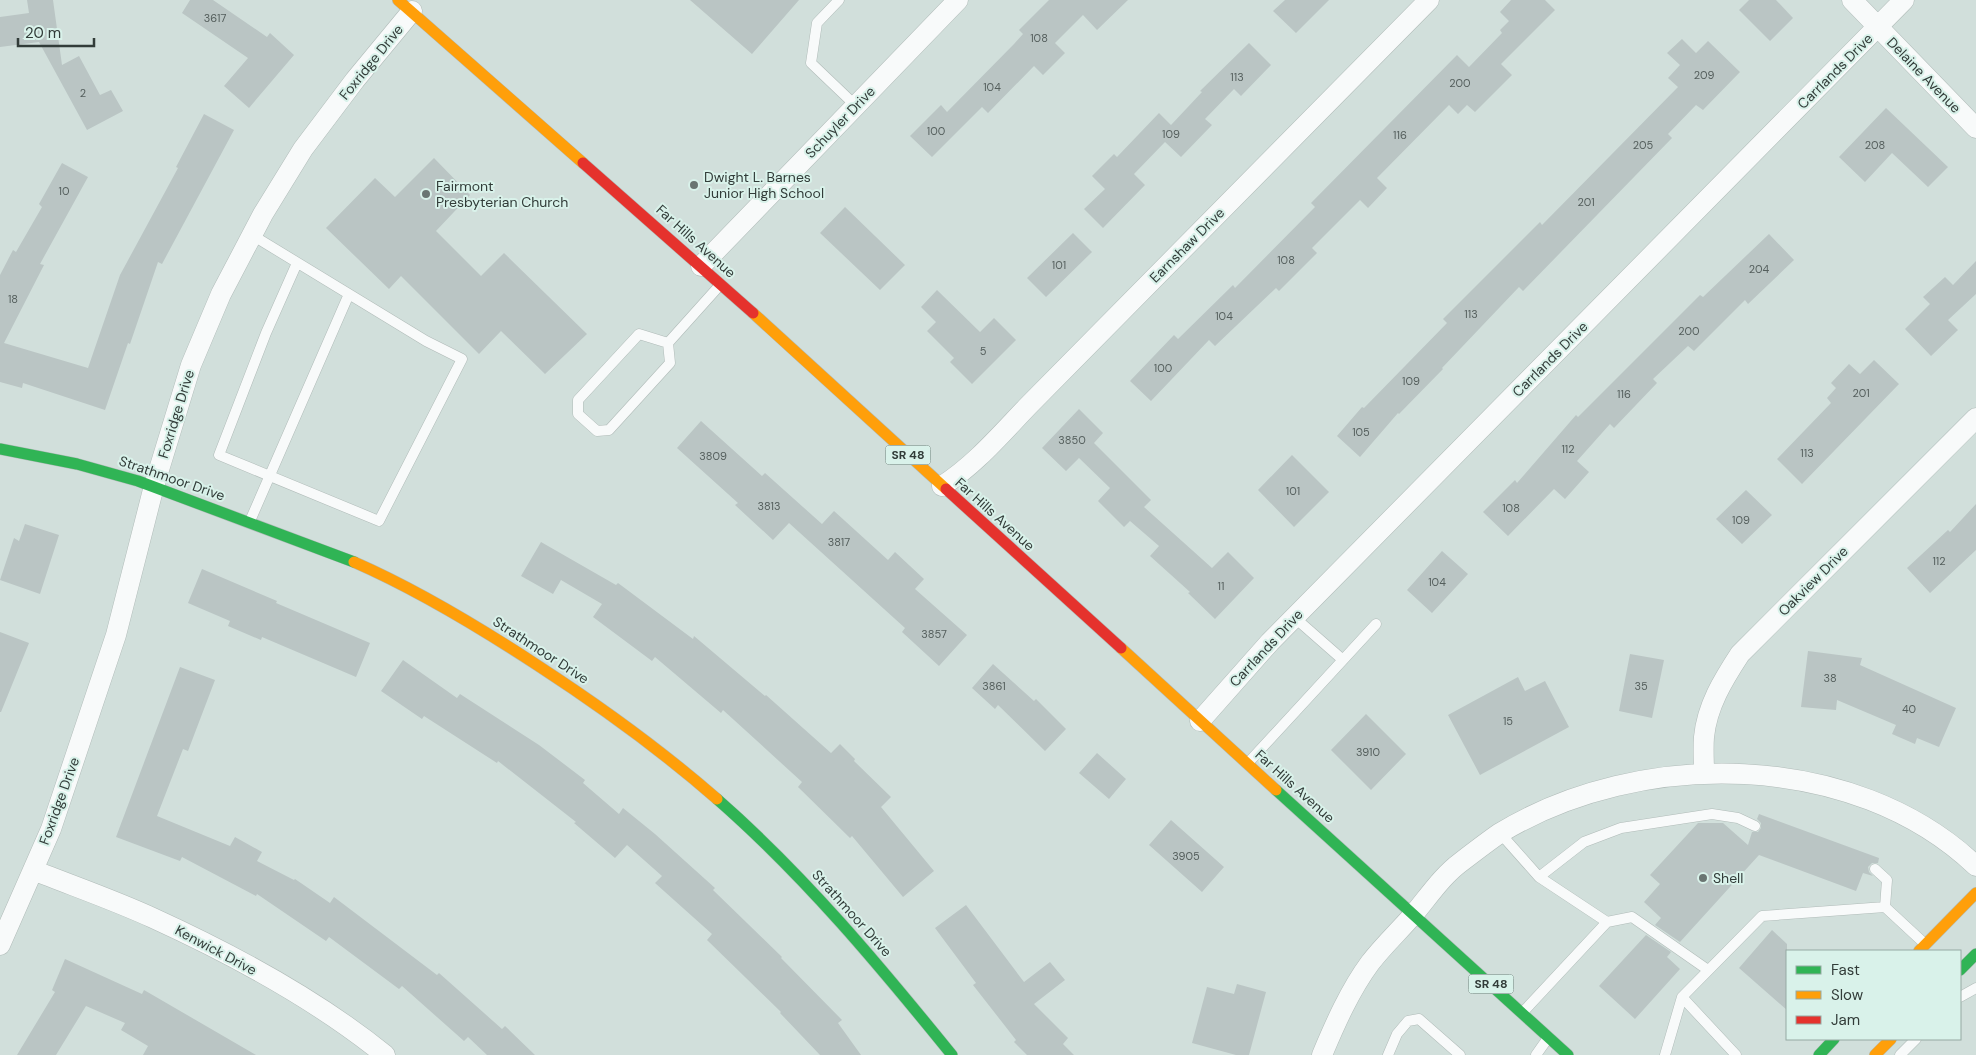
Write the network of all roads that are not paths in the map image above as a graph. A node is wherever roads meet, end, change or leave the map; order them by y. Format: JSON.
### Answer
{"nodes":[{"id":1,"x":839,"y":0,"type":"edge"},
{"id":2,"x":958,"y":0,"type":"edge"},
{"id":3,"x":1429,"y":0,"type":"edge"},
{"id":4,"x":1852,"y":0,"type":"edge"},
{"id":5,"x":1904,"y":0,"type":"edge"},
{"id":6,"x":405,"y":6,"type":"edge"},
{"id":7,"x":1878,"y":27,"type":"junction"},
{"id":8,"x":856,"y":105,"type":"junction"},
{"id":9,"x":1976,"y":128,"type":"edge"},
{"id":10,"x":252,"y":236,"type":"junction"},
{"id":11,"x":297,"y":263,"type":"junction"},
{"id":12,"x":701,"y":266,"type":"junction"},
{"id":13,"x":721,"y":284,"type":"junction"},
{"id":14,"x":349,"y":294,"type":"junction"},
{"id":15,"x":668,"y":343,"type":"junction"},
{"id":16,"x":1976,"y":418,"type":"edge"},
{"id":17,"x":0,"y":449,"type":"edge"},
{"id":18,"x":270,"y":476,"type":"junction"},
{"id":19,"x":154,"y":486,"type":"junction"},
{"id":20,"x":942,"y":486,"type":"junction"},
{"id":21,"x":250,"y":522,"type":"junction"},
{"id":22,"x":1294,"y":617,"type":"junction"},
{"id":23,"x":1376,"y":624,"type":"dead end"},
{"id":24,"x":1344,"y":660,"type":"junction"},
{"id":25,"x":1200,"y":721,"type":"junction"},
{"id":26,"x":1247,"y":764,"type":"junction"},
{"id":27,"x":1704,"y":773,"type":"junction"},
{"id":28,"x":1754,"y":826,"type":"dead end"},
{"id":29,"x":1500,"y":834,"type":"junction"},
{"id":30,"x":1976,"y":866,"type":"edge"},
{"id":31,"x":1875,"y":869,"type":"dead end"},
{"id":32,"x":33,"y":870,"type":"junction"},
{"id":33,"x":1539,"y":877,"type":"junction"},
{"id":34,"x":1976,"y":893,"type":"edge"},
{"id":35,"x":1885,"y":907,"type":"junction"},
{"id":36,"x":1414,"y":913,"type":"junction"},
{"id":37,"x":1607,"y":922,"type":"junction"},
{"id":38,"x":0,"y":945,"type":"edge"},
{"id":39,"x":1923,"y":948,"type":"edge"},
{"id":40,"x":1976,"y":954,"type":"edge"},
{"id":41,"x":1961,"y":969,"type":"edge"},
{"id":42,"x":1708,"y":970,"type":"junction"},
{"id":43,"x":1976,"y":988,"type":"edge"},
{"id":44,"x":1961,"y":996,"type":"edge"},
{"id":45,"x":1682,"y":997,"type":"junction"},
{"id":46,"x":1523,"y":1013,"type":"junction"},
{"id":47,"x":1549,"y":1037,"type":"junction"},
{"id":48,"x":1833,"y":1040,"type":"edge"},
{"id":49,"x":1890,"y":1040,"type":"edge"},
{"id":50,"x":1915,"y":1040,"type":"edge"},
{"id":51,"x":385,"y":1055,"type":"edge"},
{"id":52,"x":952,"y":1055,"type":"edge"},
{"id":53,"x":1322,"y":1055,"type":"edge"},
{"id":54,"x":1388,"y":1055,"type":"edge"},
{"id":55,"x":1460,"y":1055,"type":"edge"},
{"id":56,"x":1536,"y":1055,"type":"edge"},
{"id":57,"x":1568,"y":1055,"type":"edge"},
{"id":58,"x":1665,"y":1055,"type":"edge"},
{"id":59,"x":1736,"y":1055,"type":"edge"},
{"id":60,"x":1819,"y":1055,"type":"edge"},
{"id":61,"x":1875,"y":1055,"type":"edge"},
{"id":62,"x":1900,"y":1055,"type":"edge"}],
"edges":[{"from":1,"to":8,"type":"lane"},
{"from":2,"to":8,"type":"street","name":"Schuyler Drive"},
{"from":3,"to":20,"type":"street","name":"Earnshaw Drive"},
{"from":4,"to":7,"type":"street","name":"Delaine Avenue"},
{"from":5,"to":7,"type":"street","name":"Carrlands Drive"},
{"from":6,"to":10,"type":"street","name":"Foxridge Drive"},
{"from":6,"to":12,"type":"main road","name":"Far Hills Avenue","number":"SR 48"},
{"from":7,"to":9,"type":"street","name":"Delaine Avenue"},
{"from":7,"to":22,"type":"street","name":"Carrlands Drive"},
{"from":8,"to":12,"type":"street","name":"Schuyler Drive"},
{"from":10,"to":11,"type":"lane"},
{"from":10,"to":19,"type":"street","name":"Foxridge Drive"},
{"from":11,"to":14,"type":"lane"},
{"from":11,"to":18,"type":"lane"},
{"from":12,"to":13,"type":"main road","name":"Far Hills Avenue","number":"SR 48"},
{"from":13,"to":15,"type":"lane"},
{"from":13,"to":20,"type":"main road","name":"Far Hills Avenue","number":"SR 48"},
{"from":14,"to":18,"type":"lane"},
{"from":14,"to":18,"type":"lane"},
{"from":15,"to":15,"type":"lane"},
{"from":16,"to":27,"type":"street","name":"Oakview Drive"},
{"from":17,"to":19,"type":"main road","name":"Strathmoor Drive"},
{"from":18,"to":21,"type":"lane"},
{"from":19,"to":21,"type":"main road","name":"Strathmoor Drive"},
{"from":19,"to":32,"type":"street","name":"Foxridge Drive"},
{"from":20,"to":25,"type":"main road","name":"Far Hills Avenue","number":"SR 48"},
{"from":21,"to":52,"type":"main road","name":"Strathmoor Drive"},
{"from":22,"to":24,"type":"lane"},
{"from":22,"to":25,"type":"street","name":"Carrlands Drive"},
{"from":23,"to":24,"type":"lane"},
{"from":24,"to":26,"type":"lane"},
{"from":25,"to":26,"type":"main road","name":"Far Hills Avenue","number":"SR 48"},
{"from":26,"to":36,"type":"main road","name":"Far Hills Avenue","number":"SR 48"},
{"from":27,"to":29,"type":"street"},
{"from":27,"to":30,"type":"street"},
{"from":28,"to":33,"type":"lane"},
{"from":29,"to":33,"type":"lane"},
{"from":29,"to":36,"type":"street"},
{"from":31,"to":35,"type":"lane"},
{"from":32,"to":38,"type":"street","name":"Foxridge Drive"},
{"from":32,"to":51,"type":"street","name":"Kenwick Drive"},
{"from":33,"to":37,"type":"lane"},
{"from":34,"to":39,"type":"main road"},
{"from":35,"to":39,"type":"lane"},
{"from":35,"to":42,"type":"lane"},
{"from":36,"to":46,"type":"main road","name":"Far Hills Avenue","number":"SR 48"},
{"from":36,"to":53,"type":"street"},
{"from":37,"to":42,"type":"lane"},
{"from":37,"to":46,"type":"lane"},
{"from":40,"to":41,"type":"main road"},
{"from":42,"to":45,"type":"lane"},
{"from":43,"to":44,"type":"lane"},
{"from":45,"to":58,"type":"lane"},
{"from":45,"to":59,"type":"lane"},
{"from":46,"to":47,"type":"main road","name":"Far Hills Avenue","number":"SR 48"},
{"from":47,"to":56,"type":"lane"},
{"from":47,"to":57,"type":"main road","name":"Far Hills Avenue","number":"SR 48"},
{"from":48,"to":60,"type":"main road"},
{"from":49,"to":61,"type":"main road"},
{"from":50,"to":62,"type":"lane"},
{"from":54,"to":55,"type":"lane"}]}
